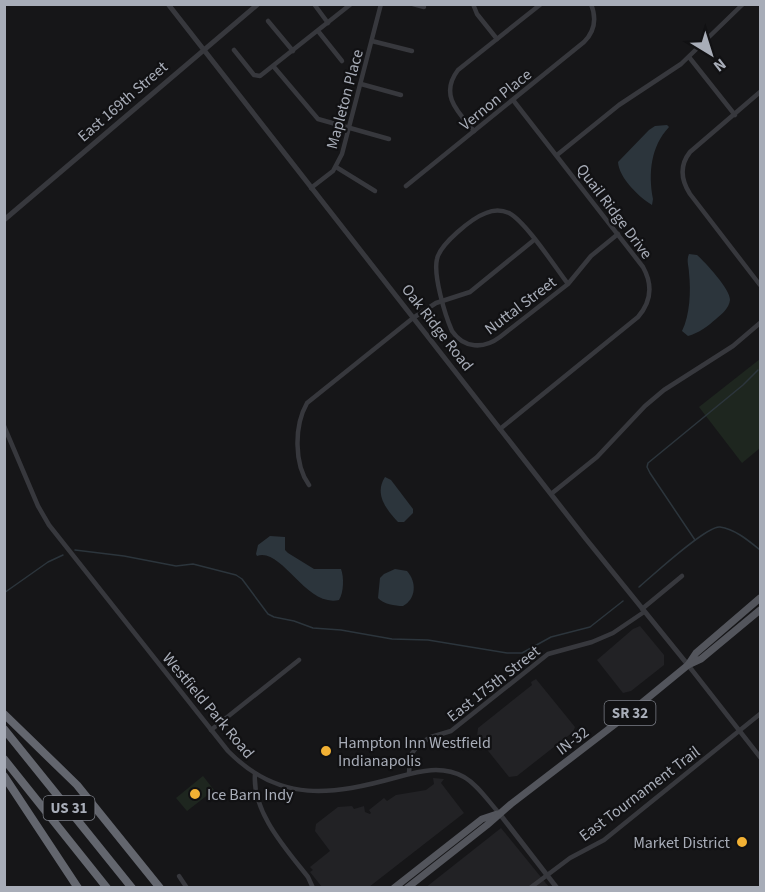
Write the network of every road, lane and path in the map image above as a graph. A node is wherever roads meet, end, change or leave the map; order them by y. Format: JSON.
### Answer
{"nodes":[{"id":1,"x":168,"y":4,"type":"edge"},
{"id":2,"x":258,"y":4,"type":"edge"},
{"id":3,"x":314,"y":4,"type":"edge"},
{"id":4,"x":351,"y":4,"type":"edge"},
{"id":5,"x":381,"y":4,"type":"edge"},
{"id":6,"x":413,"y":4,"type":"edge"},
{"id":7,"x":473,"y":4,"type":"edge"},
{"id":8,"x":541,"y":4,"type":"edge"},
{"id":9,"x":591,"y":4,"type":"edge"},
{"id":10,"x":743,"y":4,"type":"edge"},
{"id":11,"x":424,"y":7,"type":"dead end"},
{"id":12,"x":268,"y":21,"type":"dead end"},
{"id":13,"x":328,"y":23,"type":"junction"},
{"id":14,"x":318,"y":31,"type":"junction"},
{"id":15,"x":497,"y":39,"type":"junction"},
{"id":16,"x":372,"y":40,"type":"junction"},
{"id":17,"x":204,"y":49,"type":"junction"},
{"id":18,"x":234,"y":50,"type":"dead end"},
{"id":19,"x":293,"y":51,"type":"junction"},
{"id":20,"x":412,"y":51,"type":"dead end"},
{"id":21,"x":689,"y":57,"type":"junction"},
{"id":22,"x":342,"y":61,"type":"dead end"},
{"id":23,"x":274,"y":67,"type":"junction"},
{"id":24,"x":361,"y":84,"type":"junction"},
{"id":25,"x":760,"y":92,"type":"edge"},
{"id":26,"x":401,"y":95,"type":"dead end"},
{"id":27,"x":513,"y":100,"type":"junction"},
{"id":28,"x":735,"y":115,"type":"junction"},
{"id":29,"x":349,"y":128,"type":"junction"},
{"id":30,"x":474,"y":131,"type":"junction"},
{"id":31,"x":389,"y":139,"type":"dead end"},
{"id":32,"x":557,"y":155,"type":"junction"},
{"id":33,"x":336,"y":167,"type":"junction"},
{"id":34,"x":406,"y":186,"type":"dead end"},
{"id":35,"x":311,"y":188,"type":"junction"},
{"id":36,"x":375,"y":191,"type":"dead end"},
{"id":37,"x":4,"y":220,"type":"edge"},
{"id":38,"x":618,"y":234,"type":"junction"},
{"id":39,"x":534,"y":240,"type":"junction"},
{"id":40,"x":568,"y":284,"type":"junction"},
{"id":41,"x":760,"y":285,"type":"edge"},
{"id":42,"x":443,"y":301,"type":"junction"},
{"id":43,"x":413,"y":318,"type":"junction"},
{"id":44,"x":760,"y":323,"type":"edge"},
{"id":45,"x":4,"y":426,"type":"edge"},
{"id":46,"x":500,"y":429,"type":"junction"},
{"id":47,"x":309,"y":485,"type":"dead end"},
{"id":48,"x":551,"y":494,"type":"junction"},
{"id":49,"x":682,"y":576,"type":"dead end"},
{"id":50,"x":760,"y":598,"type":"edge"},
{"id":51,"x":760,"y":610,"type":"edge"},
{"id":52,"x":643,"y":611,"type":"junction"},
{"id":53,"x":299,"y":660,"type":"dead end"},
{"id":54,"x":688,"y":665,"type":"junction"},
{"id":55,"x":4,"y":714,"type":"edge"},
{"id":56,"x":760,"y":714,"type":"edge"},
{"id":57,"x":4,"y":729,"type":"edge"},
{"id":58,"x":211,"y":730,"type":"junction"},
{"id":59,"x":740,"y":730,"type":"junction"},
{"id":60,"x":760,"y":757,"type":"edge"},
{"id":61,"x":4,"y":759,"type":"edge"},
{"id":62,"x":255,"y":774,"type":"junction"},
{"id":63,"x":409,"y":774,"type":"junction"},
{"id":64,"x":4,"y":776,"type":"edge"},
{"id":65,"x":500,"y":813,"type":"junction"},
{"id":66,"x":547,"y":875,"type":"junction"},
{"id":67,"x":179,"y":876,"type":"dead end"},
{"id":68,"x":412,"y":886,"type":"edge"},
{"id":69,"x":78,"y":888,"type":"edge"},
{"id":70,"x":107,"y":888,"type":"edge"},
{"id":71,"x":132,"y":888,"type":"edge"},
{"id":72,"x":160,"y":888,"type":"edge"},
{"id":73,"x":187,"y":888,"type":"edge"},
{"id":74,"x":313,"y":888,"type":"edge"},
{"id":75,"x":394,"y":888,"type":"edge"},
{"id":76,"x":530,"y":888,"type":"edge"},
{"id":77,"x":557,"y":888,"type":"edge"}],
"edges":[{"from":1,"to":17,"type":"street","name":"Oak Ridge Road"},
{"from":2,"to":17,"type":"street","name":"East 169th Street"},
{"from":3,"to":13,"type":"street"},
{"from":4,"to":13,"type":"street"},
{"from":5,"to":16,"type":"street","name":"Mapleton Place"},
{"from":6,"to":11,"type":"street"},
{"from":7,"to":15,"type":"street"},
{"from":8,"to":15,"type":"street"},
{"from":9,"to":27,"type":"street","name":"Vernon Place"},
{"from":10,"to":21,"type":"street"},
{"from":12,"to":19,"type":"street"},
{"from":13,"to":14,"type":"street"},
{"from":14,"to":19,"type":"street"},
{"from":14,"to":22,"type":"street"},
{"from":15,"to":30,"type":"street"},
{"from":16,"to":20,"type":"street"},
{"from":16,"to":24,"type":"street","name":"Mapleton Place"},
{"from":17,"to":35,"type":"street","name":"Oak Ridge Road"},
{"from":17,"to":37,"type":"street","name":"East 169th Street"},
{"from":18,"to":23,"type":"street"},
{"from":19,"to":23,"type":"street"},
{"from":21,"to":28,"type":"street"},
{"from":21,"to":32,"type":"street"},
{"from":23,"to":29,"type":"street"},
{"from":24,"to":26,"type":"street"},
{"from":24,"to":29,"type":"street","name":"Mapleton Place"},
{"from":25,"to":28,"type":"street"},
{"from":27,"to":30,"type":"street","name":"Vernon Place"},
{"from":27,"to":32,"type":"street","name":"Quail Ridge Drive"},
{"from":28,"to":41,"type":"street"},
{"from":29,"to":31,"type":"street"},
{"from":29,"to":33,"type":"street","name":"Mapleton Place"},
{"from":30,"to":34,"type":"street","name":"Vernon Place"},
{"from":32,"to":38,"type":"street","name":"Quail Ridge Drive"},
{"from":33,"to":35,"type":"street","name":"Mapleton Place"},
{"from":33,"to":36,"type":"street"},
{"from":35,"to":43,"type":"street","name":"Oak Ridge Road"},
{"from":38,"to":40,"type":"street","name":"Nuttal Street"},
{"from":38,"to":46,"type":"street","name":"Quail Ridge Drive"},
{"from":39,"to":40,"type":"street"},
{"from":39,"to":42,"type":"street"},
{"from":39,"to":42,"type":"street"},
{"from":40,"to":42,"type":"street","name":"Nuttal Street"},
{"from":42,"to":43,"type":"street"},
{"from":43,"to":46,"type":"street","name":"Oak Ridge Road"},
{"from":43,"to":47,"type":"street"},
{"from":44,"to":48,"type":"street"},
{"from":45,"to":58,"type":"street","name":"Westfield Park Road"},
{"from":46,"to":48,"type":"street","name":"Oak Ridge Road"},
{"from":48,"to":52,"type":"street","name":"Oak Ridge Road"},
{"from":49,"to":52,"type":"street","name":"East 175th Street"},
{"from":50,"to":54,"type":"main road","name":"IN-32","number":"SR 32"},
{"from":51,"to":54,"type":"main road","name":"IN-32","number":"SR 32"},
{"from":52,"to":54,"type":"street","name":"Oak Ridge Road"},
{"from":52,"to":63,"type":"street","name":"East 175th Street"},
{"from":53,"to":58,"type":"street"},
{"from":54,"to":59,"type":"street"},
{"from":54,"to":65,"type":"main road","name":"IN-32","number":"SR 32"},
{"from":55,"to":72,"type":"highway"},
{"from":56,"to":59,"type":"street","name":"East Tournament Trail"},
{"from":57,"to":71,"type":"highway","number":"US 31"},
{"from":58,"to":62,"type":"street","name":"Westfield Park Road"},
{"from":59,"to":60,"type":"street"},
{"from":59,"to":66,"type":"street","name":"East Tournament Trail"},
{"from":61,"to":70,"type":"highway","number":"US 31"},
{"from":62,"to":63,"type":"street","name":"Westfield Park Road"},
{"from":62,"to":74,"type":"street"},
{"from":63,"to":65,"type":"street","name":"Westfield Park Road"},
{"from":64,"to":69,"type":"highway"},
{"from":65,"to":66,"type":"street"},
{"from":65,"to":68,"type":"main road","number":"SR 32"},
{"from":65,"to":75,"type":"main road","number":"SR 32"},
{"from":66,"to":76,"type":"street","name":"East Tournament Trail"},
{"from":66,"to":77,"type":"street"},
{"from":67,"to":73,"type":"street"}]}
